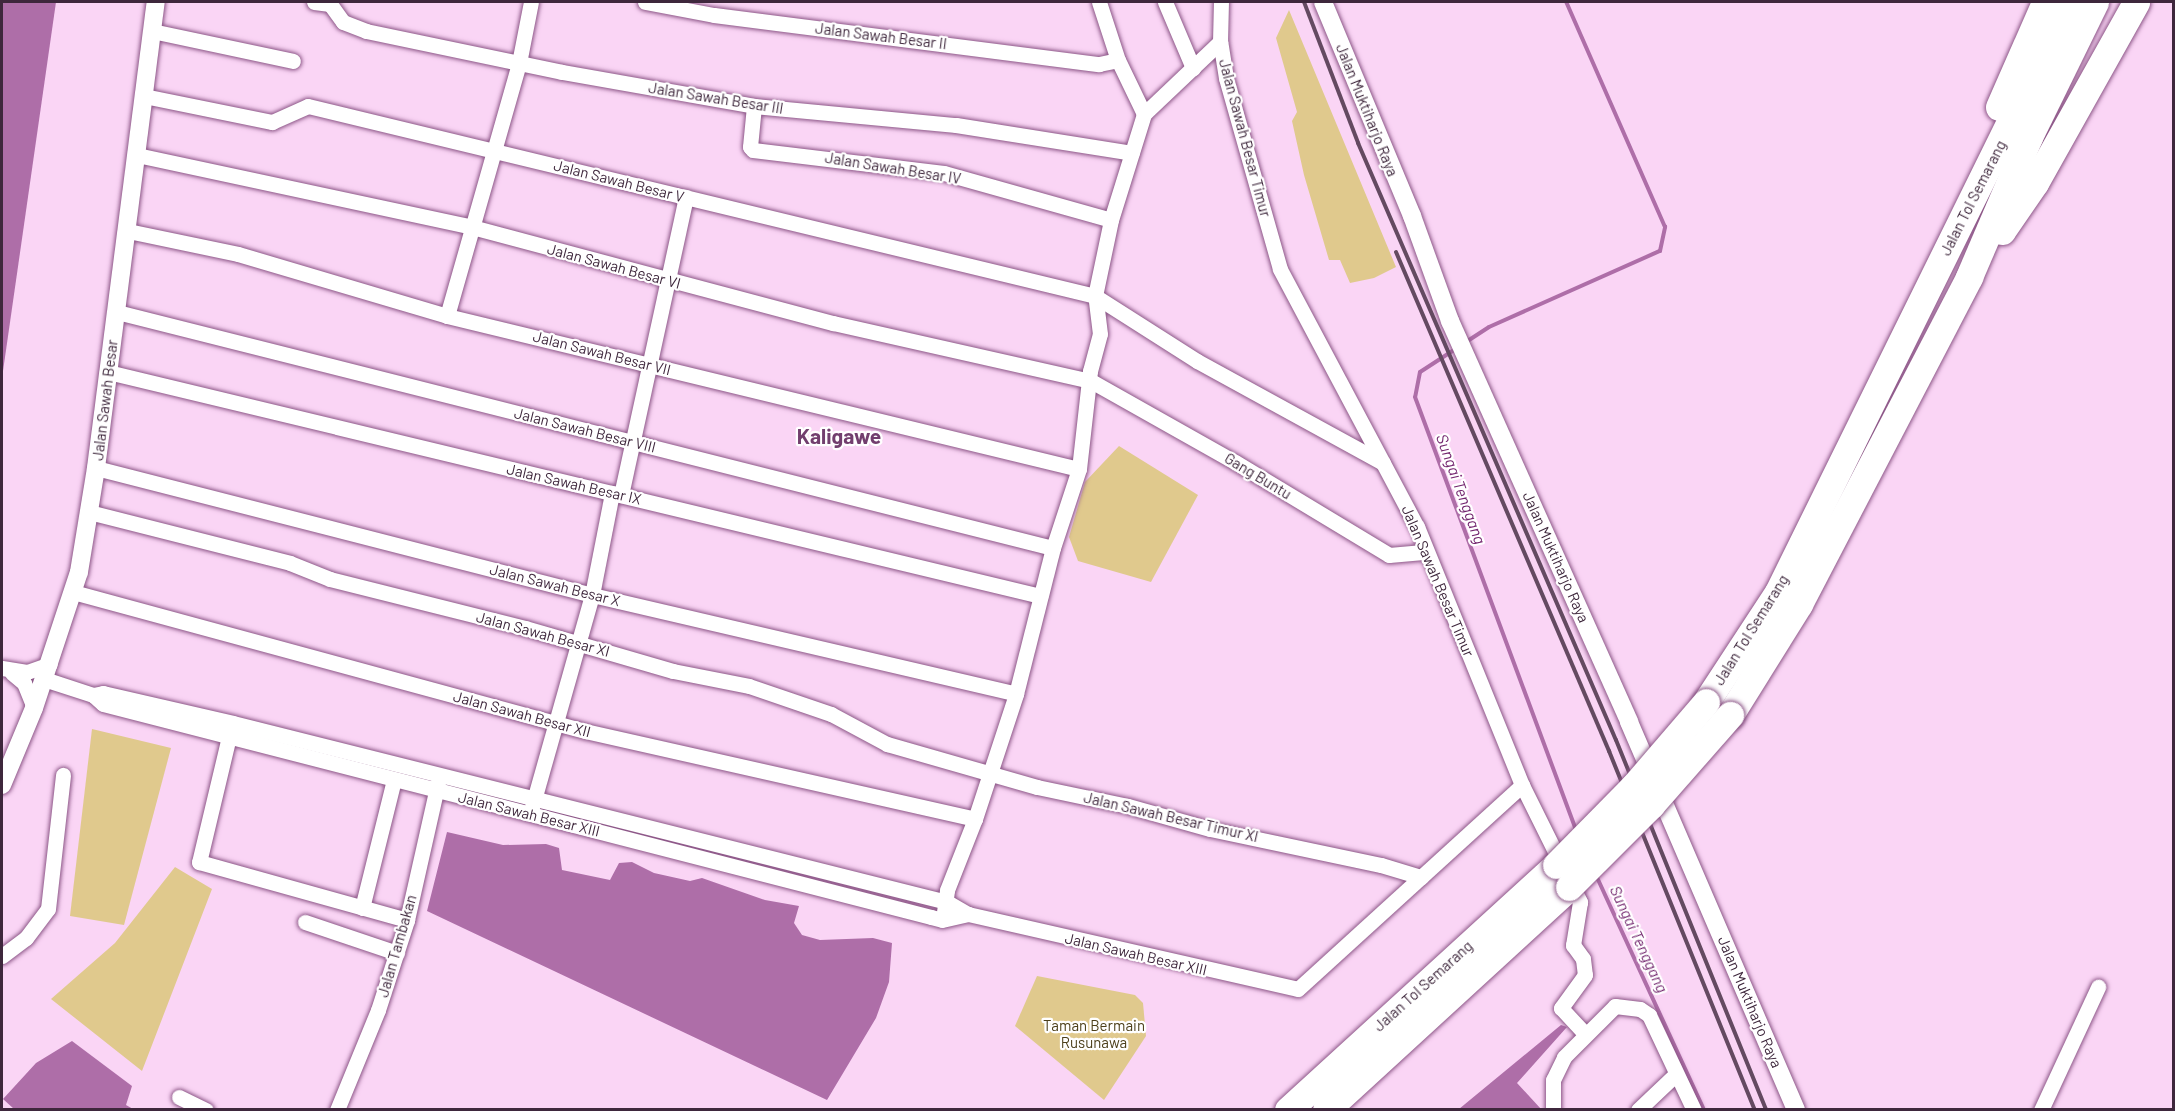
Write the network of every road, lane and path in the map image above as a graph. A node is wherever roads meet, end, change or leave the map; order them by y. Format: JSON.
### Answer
{"nodes":[{"id":1,"x":156,"y":2,"type":"edge"},
{"id":2,"x":314,"y":2,"type":"edge"},
{"id":3,"x":531,"y":2,"type":"edge"},
{"id":4,"x":645,"y":2,"type":"edge"},
{"id":5,"x":1099,"y":2,"type":"edge"},
{"id":6,"x":1165,"y":2,"type":"edge"},
{"id":7,"x":1221,"y":2,"type":"edge"},
{"id":8,"x":1323,"y":2,"type":"edge"},
{"id":9,"x":2045,"y":2,"type":"edge"},
{"id":10,"x":2069,"y":2,"type":"edge"},
{"id":11,"x":2096,"y":2,"type":"edge"},
{"id":12,"x":2136,"y":2,"type":"edge"},
{"id":13,"x":152,"y":31,"type":"junction"},
{"id":14,"x":1220,"y":42,"type":"junction"},
{"id":15,"x":1118,"y":60,"type":"junction"},
{"id":16,"x":293,"y":61,"type":"dead end"},
{"id":17,"x":519,"y":63,"type":"junction"},
{"id":18,"x":1193,"y":68,"type":"junction"},
{"id":19,"x":144,"y":96,"type":"junction"},
{"id":20,"x":754,"y":106,"type":"junction"},
{"id":21,"x":1144,"y":114,"type":"junction"},
{"id":22,"x":2018,"y":134,"type":"junction"},
{"id":23,"x":493,"y":150,"type":"junction"},
{"id":24,"x":1132,"y":153,"type":"junction"},
{"id":25,"x":137,"y":155,"type":"junction"},
{"id":26,"x":686,"y":197,"type":"junction"},
{"id":27,"x":1111,"y":220,"type":"junction"},
{"id":28,"x":472,"y":227,"type":"junction"},
{"id":29,"x":128,"y":231,"type":"junction"},
{"id":30,"x":1939,"y":265,"type":"junction"},
{"id":31,"x":1969,"y":277,"type":"junction"},
{"id":32,"x":667,"y":280,"type":"junction"},
{"id":33,"x":1095,"y":296,"type":"junction"},
{"id":34,"x":117,"y":312,"type":"junction"},
{"id":35,"x":447,"y":316,"type":"junction"},
{"id":36,"x":651,"y":365,"type":"junction"},
{"id":37,"x":108,"y":372,"type":"junction"},
{"id":38,"x":1091,"y":381,"type":"junction"},
{"id":39,"x":633,"y":442,"type":"junction"},
{"id":40,"x":1383,"y":463,"type":"junction"},
{"id":41,"x":96,"y":468,"type":"junction"},
{"id":42,"x":1079,"y":469,"type":"junction"},
{"id":43,"x":617,"y":494,"type":"junction"},
{"id":44,"x":90,"y":512,"type":"junction"},
{"id":45,"x":1053,"y":548,"type":"junction"},
{"id":46,"x":1426,"y":552,"type":"junction"},
{"id":47,"x":73,"y":592,"type":"junction"},
{"id":48,"x":592,"y":595,"type":"junction"},
{"id":49,"x":1040,"y":596,"type":"junction"},
{"id":50,"x":576,"y":643,"type":"junction"},
{"id":51,"x":7,"y":670,"type":"edge"},
{"id":52,"x":47,"y":671,"type":"junction"},
{"id":53,"x":1016,"y":694,"type":"junction"},
{"id":54,"x":34,"y":708,"type":"junction"},
{"id":55,"x":554,"y":723,"type":"junction"},
{"id":56,"x":231,"y":730,"type":"junction"},
{"id":57,"x":991,"y":773,"type":"junction"},
{"id":58,"x":63,"y":775,"type":"dead end"},
{"id":59,"x":393,"y":780,"type":"junction"},
{"id":60,"x":438,"y":783,"type":"junction"},
{"id":61,"x":2,"y":785,"type":"edge"},
{"id":62,"x":1522,"y":785,"type":"junction"},
{"id":63,"x":532,"y":807,"type":"junction"},
{"id":64,"x":975,"y":819,"type":"junction"},
{"id":65,"x":1562,"y":876,"type":"junction"},
{"id":66,"x":1421,"y":878,"type":"junction"},
{"id":67,"x":947,"y":896,"type":"junction"},
{"id":68,"x":362,"y":908,"type":"junction"},
{"id":69,"x":968,"y":914,"type":"junction"},
{"id":70,"x":407,"y":920,"type":"junction"},
{"id":71,"x":942,"y":920,"type":"junction"},
{"id":72,"x":305,"y":922,"type":"dead end"},
{"id":73,"x":397,"y":953,"type":"junction"},
{"id":74,"x":2,"y":956,"type":"edge"},
{"id":75,"x":2098,"y":987,"type":"dead end"},
{"id":76,"x":1576,"y":1025,"type":"junction"},
{"id":77,"x":1676,"y":1074,"type":"junction"},
{"id":78,"x":179,"y":1097,"type":"dead end"},
{"id":79,"x":206,"y":1110,"type":"edge"},
{"id":80,"x":337,"y":1110,"type":"edge"},
{"id":81,"x":1288,"y":1110,"type":"edge"},
{"id":82,"x":1326,"y":1110,"type":"edge"},
{"id":83,"x":1553,"y":1110,"type":"edge"},
{"id":84,"x":1638,"y":1110,"type":"edge"},
{"id":85,"x":1694,"y":1110,"type":"edge"},
{"id":86,"x":1796,"y":1110,"type":"edge"},
{"id":87,"x":2041,"y":1110,"type":"edge"}],
"edges":[{"from":1,"to":13,"type":"street","name":"Jalan Sawah Besar"},
{"from":2,"to":17,"type":"street","name":"Jalan Sawah Besar III"},
{"from":3,"to":17,"type":"street"},
{"from":4,"to":15,"type":"street","name":"Jalan Sawah Besar II"},
{"from":5,"to":15,"type":"street"},
{"from":6,"to":18,"type":"street"},
{"from":7,"to":14,"type":"street","name":"Jalan Sawah Besar Timur"},
{"from":8,"to":86,"type":"street","name":"Jalan Muktiharjo Raya"},
{"from":9,"to":30,"type":"highway"},
{"from":10,"to":22,"type":"highway","name":"Jalan Tol Semarang"},
{"from":11,"to":22,"type":"highway","name":"Jalan Tol Semarang"},
{"from":12,"to":31,"type":"highway"},
{"from":13,"to":16,"type":"street"},
{"from":13,"to":19,"type":"street","name":"Jalan Sawah Besar"},
{"from":14,"to":18,"type":"street"},
{"from":14,"to":40,"type":"street","name":"Jalan Sawah Besar Timur"},
{"from":15,"to":21,"type":"street"},
{"from":17,"to":20,"type":"street","name":"Jalan Sawah Besar III"},
{"from":17,"to":23,"type":"street"},
{"from":18,"to":21,"type":"street"},
{"from":19,"to":23,"type":"street","name":"Jalan Sawah Besar V"},
{"from":19,"to":25,"type":"street","name":"Jalan Sawah Besar"},
{"from":20,"to":24,"type":"street","name":"Jalan Sawah Besar III"},
{"from":20,"to":27,"type":"street","name":"Jalan Sawah Besar IV"},
{"from":21,"to":24,"type":"street"},
{"from":22,"to":30,"type":"highway","name":"Jalan Tol Semarang"},
{"from":22,"to":31,"type":"highway","name":"Jalan Tol Semarang"},
{"from":23,"to":26,"type":"street","name":"Jalan Sawah Besar V"},
{"from":23,"to":28,"type":"street"},
{"from":24,"to":27,"type":"street"},
{"from":25,"to":28,"type":"street","name":"Jalan Sawah Besar VI"},
{"from":25,"to":29,"type":"street","name":"Jalan Sawah Besar"},
{"from":26,"to":32,"type":"street"},
{"from":26,"to":33,"type":"street","name":"Jalan Sawah Besar V"},
{"from":27,"to":33,"type":"street"},
{"from":28,"to":32,"type":"street","name":"Jalan Sawah Besar VI"},
{"from":28,"to":35,"type":"street"},
{"from":29,"to":34,"type":"street","name":"Jalan Sawah Besar"},
{"from":29,"to":35,"type":"street","name":"Jalan Sawah Besar VII"},
{"from":30,"to":65,"type":"highway","name":"Jalan Tol Semarang","bridge":true},
{"from":31,"to":65,"type":"highway","name":"Jalan Tol Semarang","bridge":true},
{"from":32,"to":36,"type":"street"},
{"from":32,"to":38,"type":"street","name":"Jalan Sawah Besar VI"},
{"from":33,"to":38,"type":"street"},
{"from":33,"to":40,"type":"street","name":"Jalan Sawah Besar V"},
{"from":34,"to":37,"type":"street","name":"Jalan Sawah Besar"},
{"from":34,"to":39,"type":"street","name":"Jalan Sawah Besar VIII"},
{"from":35,"to":36,"type":"street","name":"Jalan Sawah Besar VII"},
{"from":36,"to":39,"type":"street"},
{"from":36,"to":42,"type":"street","name":"Jalan Sawah Besar VII"},
{"from":37,"to":41,"type":"street","name":"Jalan Sawah Besar"},
{"from":37,"to":43,"type":"street","name":"Jalan Sawah Besar IX"},
{"from":38,"to":42,"type":"street"},
{"from":38,"to":46,"type":"street","name":"Gang Buntu"},
{"from":39,"to":43,"type":"street"},
{"from":39,"to":45,"type":"street","name":"Jalan Sawah Besar VIII"},
{"from":40,"to":46,"type":"street","name":"Jalan Sawah Besar Timur"},
{"from":41,"to":44,"type":"street","name":"Jalan Sawah Besar"},
{"from":41,"to":48,"type":"street","name":"Jalan Sawah Besar X"},
{"from":42,"to":45,"type":"street"},
{"from":43,"to":48,"type":"street"},
{"from":43,"to":49,"type":"street","name":"Jalan Sawah Besar IX"},
{"from":44,"to":47,"type":"street","name":"Jalan Sawah Besar"},
{"from":44,"to":50,"type":"street","name":"Jalan Sawah Besar XI"},
{"from":45,"to":49,"type":"street"},
{"from":46,"to":62,"type":"street","name":"Jalan Sawah Besar Timur"},
{"from":47,"to":52,"type":"street","name":"Jalan Sawah Besar"},
{"from":47,"to":55,"type":"street","name":"Jalan Sawah Besar XII"},
{"from":48,"to":50,"type":"street"},
{"from":48,"to":53,"type":"street","name":"Jalan Sawah Besar X"},
{"from":49,"to":53,"type":"street"},
{"from":50,"to":55,"type":"street"},
{"from":50,"to":57,"type":"street","name":"Jalan Sawah Besar XI"},
{"from":51,"to":52,"type":"street"},
{"from":51,"to":54,"type":"street"},
{"from":52,"to":54,"type":"street","name":"Jalan Sawah Besar"},
{"from":52,"to":56,"type":"street","name":"Jalan Sawah Besar XIII"},
{"from":53,"to":57,"type":"street"},
{"from":54,"to":61,"type":"street","name":"Jalan Sawah Besar"},
{"from":55,"to":63,"type":"street"},
{"from":55,"to":64,"type":"street","name":"Jalan Sawah Besar XII"},
{"from":56,"to":59,"type":"street","name":"Jalan Sawah Besar XIII"},
{"from":56,"to":60,"type":"street","name":"Jalan Sawah Besar XIII"},
{"from":56,"to":68,"type":"street"},
{"from":57,"to":64,"type":"street"},
{"from":57,"to":66,"type":"street","name":"Jalan Sawah Besar Timur XI"},
{"from":58,"to":74,"type":"street"},
{"from":59,"to":60,"type":"street","name":"Jalan Sawah Besar XIII"},
{"from":59,"to":68,"type":"street"},
{"from":60,"to":63,"type":"street","name":"Jalan Sawah Besar XIII"},
{"from":60,"to":70,"type":"street","name":"Jalan Tambakan"},
{"from":62,"to":66,"type":"street"},
{"from":62,"to":76,"type":"street","name":"Jalan Sawah Besar Timur"},
{"from":63,"to":67,"type":"street","name":"Jalan Sawah Besar XIII"},
{"from":63,"to":71,"type":"street","name":"Jalan Sawah Besar XIII"},
{"from":64,"to":67,"type":"street"},
{"from":65,"to":81,"type":"highway","name":"Jalan Tol Semarang"},
{"from":65,"to":82,"type":"highway","name":"Jalan Tol Semarang"},
{"from":66,"to":69,"type":"street","name":"Jalan Sawah Besar XIII"},
{"from":67,"to":69,"type":"street","name":"Jalan Sawah Besar XIII"},
{"from":67,"to":71,"type":"street"},
{"from":68,"to":70,"type":"street"},
{"from":69,"to":71,"type":"street","name":"Jalan Sawah Besar XIII"},
{"from":70,"to":73,"type":"street","name":"Jalan Tambakan"},
{"from":72,"to":73,"type":"street"},
{"from":73,"to":80,"type":"street","name":"Jalan Tambakan"},
{"from":75,"to":87,"type":"street"},
{"from":76,"to":77,"type":"street"},
{"from":76,"to":83,"type":"street"},
{"from":77,"to":84,"type":"street"},
{"from":77,"to":85,"type":"street"},
{"from":78,"to":79,"type":"street"}]}
